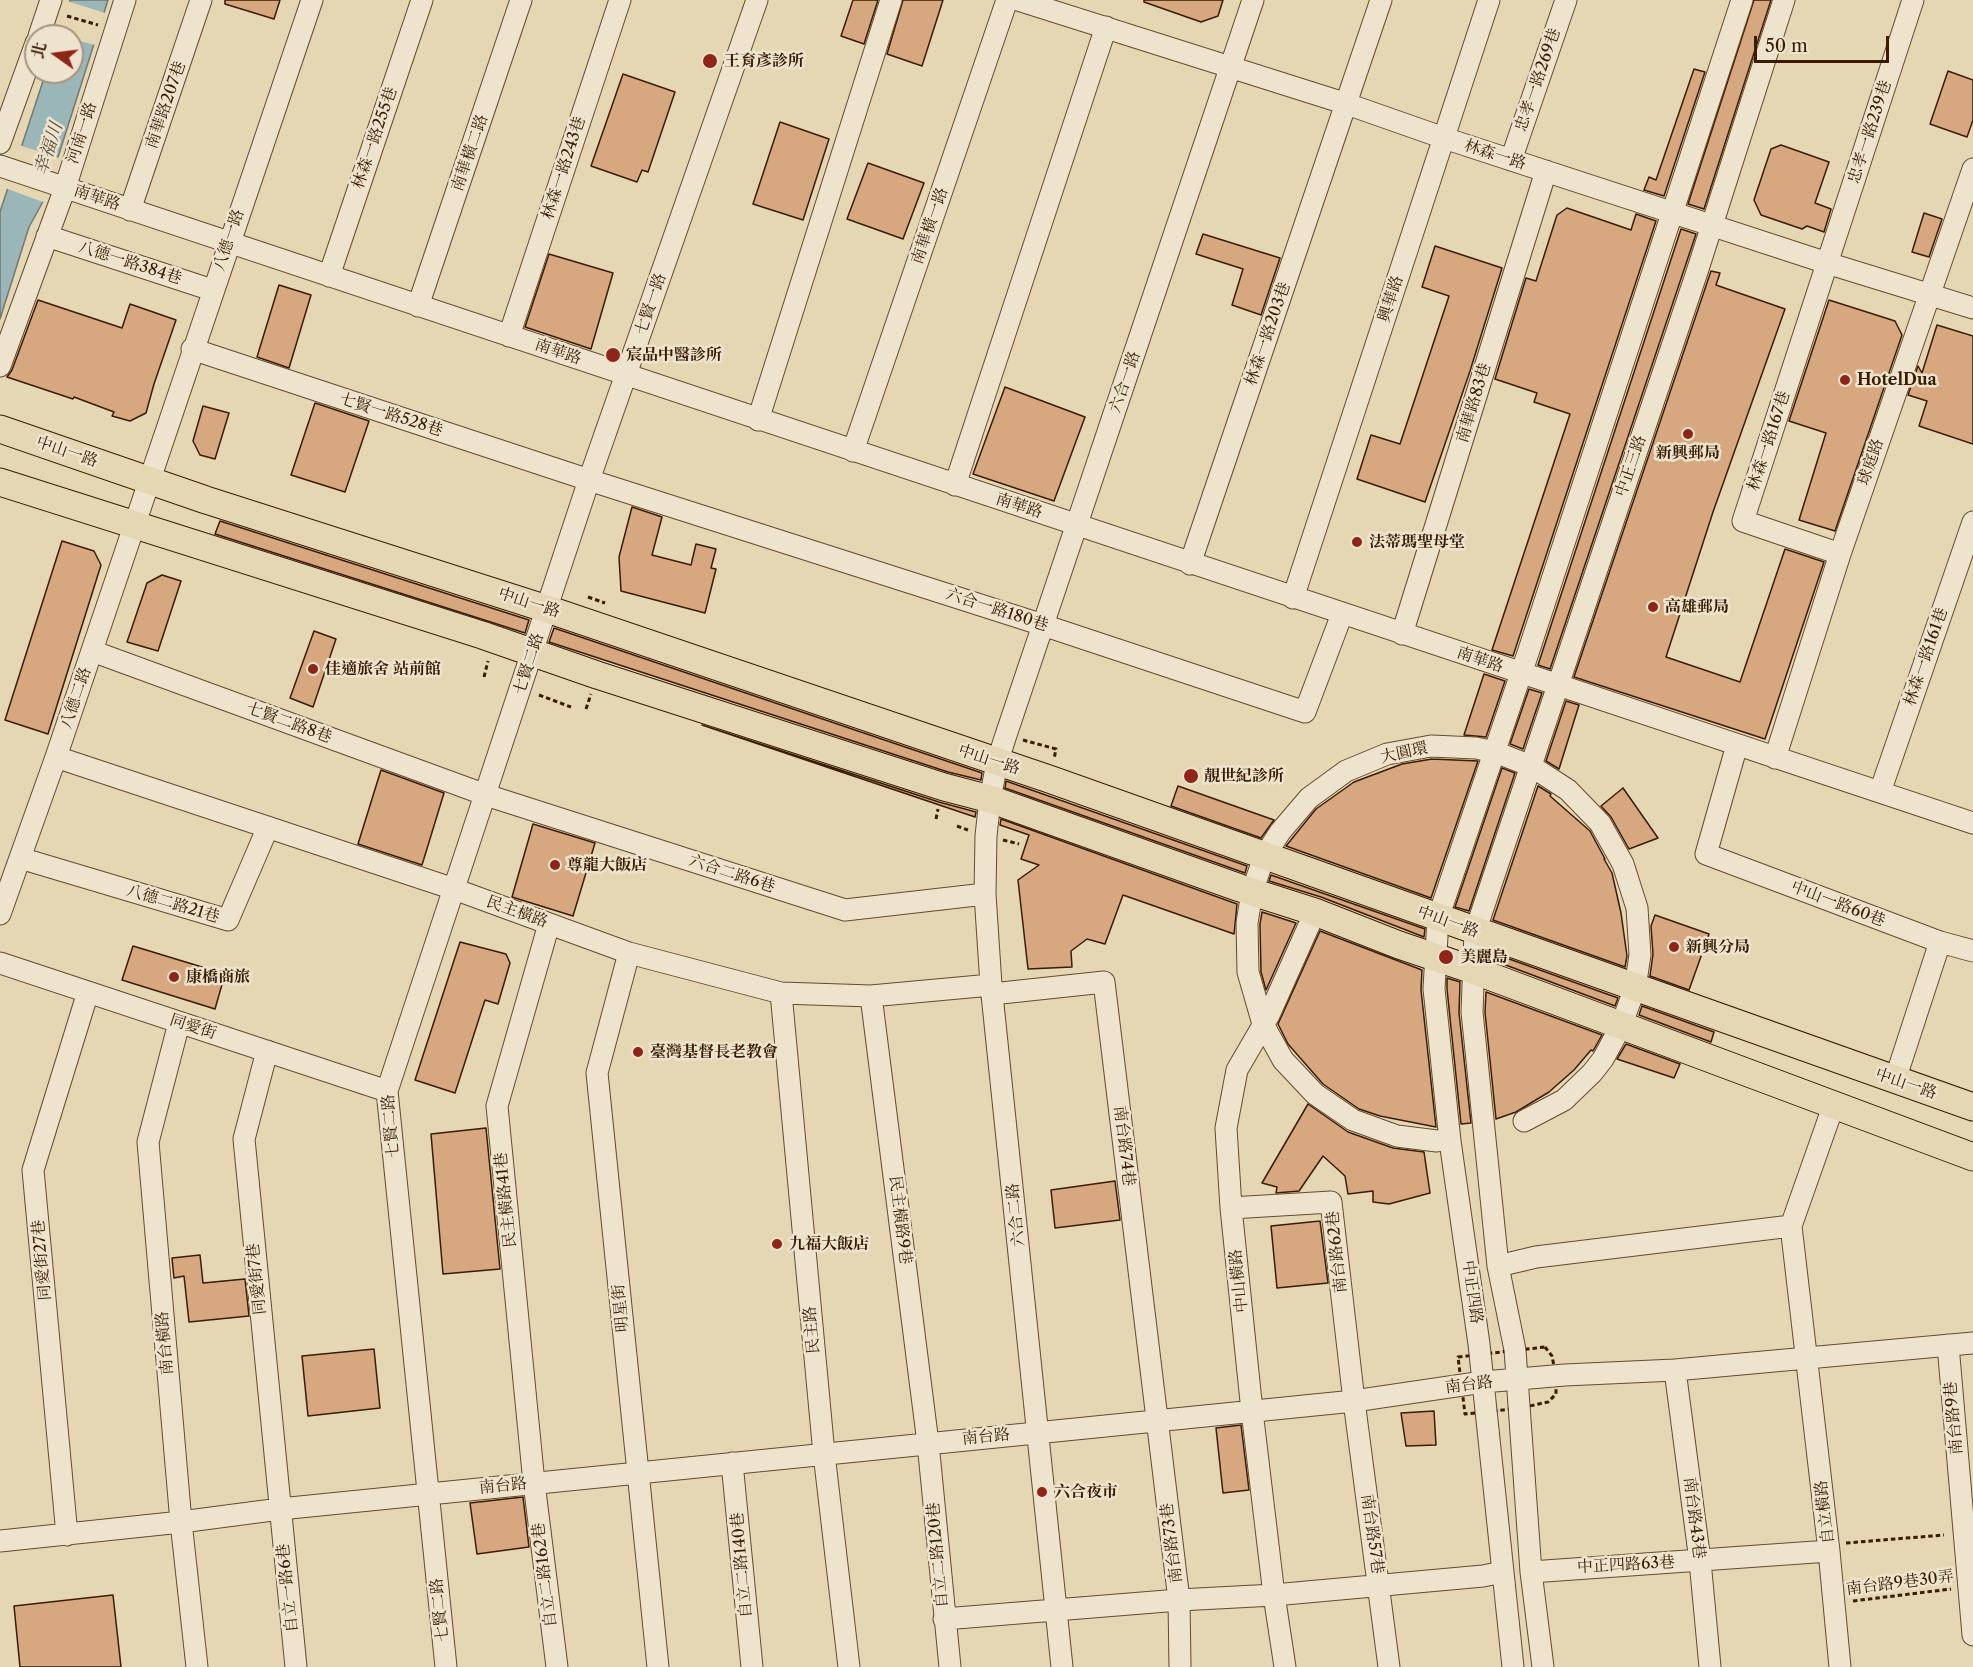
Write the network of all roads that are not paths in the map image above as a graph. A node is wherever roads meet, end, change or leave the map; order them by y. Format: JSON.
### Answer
{"nodes":[{"id":1,"x":125,"y":0,"type":"edge"},
{"id":2,"x":201,"y":0,"type":"edge"},
{"id":3,"x":312,"y":0,"type":"edge"},
{"id":4,"x":422,"y":0,"type":"edge"},
{"id":5,"x":521,"y":0,"type":"edge"},
{"id":6,"x":620,"y":0,"type":"edge"},
{"id":7,"x":757,"y":0,"type":"edge"},
{"id":8,"x":891,"y":0,"type":"edge"},
{"id":9,"x":1006,"y":0,"type":"edge"},
{"id":10,"x":1018,"y":0,"type":"edge"},
{"id":11,"x":1252,"y":0,"type":"edge"},
{"id":12,"x":1382,"y":0,"type":"edge"},
{"id":13,"x":1490,"y":0,"type":"edge"},
{"id":14,"x":1566,"y":0,"type":"edge"},
{"id":15,"x":1742,"y":0,"type":"edge"},
{"id":16,"x":1785,"y":0,"type":"edge"},
{"id":17,"x":1913,"y":0,"type":"edge"},
{"id":18,"x":50,"y":5,"type":"edge"},
{"id":19,"x":43,"y":24,"type":"edge"},
{"id":20,"x":1106,"y":27,"type":"junction"},
{"id":21,"x":1230,"y":67,"type":"junction"},
{"id":22,"x":24,"y":76,"type":"edge"},
{"id":23,"x":1347,"y":104,"type":"junction"},
{"id":24,"x":1444,"y":138,"type":"junction"},
{"id":25,"x":0,"y":143,"type":"edge"},
{"id":26,"x":1511,"y":160,"type":"junction"},
{"id":27,"x":0,"y":166,"type":"edge"},
{"id":28,"x":1973,"y":169,"type":"edge"},
{"id":29,"x":1546,"y":171,"type":"junction"},
{"id":30,"x":65,"y":188,"type":"junction"},
{"id":31,"x":130,"y":210,"type":"junction"},
{"id":32,"x":1672,"y":213,"type":"junction"},
{"id":33,"x":1711,"y":226,"type":"junction"},
{"id":34,"x":47,"y":236,"type":"junction"},
{"id":35,"x":229,"y":242,"type":"junction"},
{"id":36,"x":1827,"y":263,"type":"junction"},
{"id":37,"x":329,"y":276,"type":"junction"},
{"id":38,"x":212,"y":291,"type":"junction"},
{"id":39,"x":1928,"y":294,"type":"junction"},
{"id":40,"x":418,"y":306,"type":"junction"},
{"id":41,"x":1973,"y":308,"type":"edge"},
{"id":42,"x":508,"y":336,"type":"junction"},
{"id":43,"x":192,"y":349,"type":"junction"},
{"id":44,"x":0,"y":366,"type":"edge"},
{"id":45,"x":626,"y":375,"type":"junction"},
{"id":46,"x":758,"y":420,"type":"junction"},
{"id":47,"x":0,"y":429,"type":"edge"},
{"id":48,"x":853,"y":451,"type":"junction"},
{"id":49,"x":589,"y":480,"type":"junction"},
{"id":50,"x":148,"y":481,"type":"junction"},
{"id":51,"x":0,"y":482,"type":"edge"},
{"id":52,"x":955,"y":485,"type":"junction"},
{"id":53,"x":1973,"y":522,"type":"edge"},
{"id":54,"x":134,"y":524,"type":"junction"},
{"id":55,"x":1076,"y":525,"type":"junction"},
{"id":56,"x":1840,"y":554,"type":"junction"},
{"id":57,"x":1190,"y":564,"type":"junction"},
{"id":58,"x":1293,"y":598,"type":"junction"},
{"id":59,"x":547,"y":609,"type":"junction"},
{"id":60,"x":1342,"y":614,"type":"junction"},
{"id":61,"x":1043,"y":625,"type":"junction"},
{"id":62,"x":1402,"y":634,"type":"junction"},
{"id":63,"x":92,"y":651,"type":"junction"},
{"id":64,"x":533,"y":653,"type":"junction"},
{"id":65,"x":1521,"y":674,"type":"junction"},
{"id":66,"x":1557,"y":686,"type":"junction"},
{"id":67,"x":1737,"y":745,"type":"junction"},
{"id":68,"x":1495,"y":752,"type":"junction"},
{"id":69,"x":56,"y":756,"type":"junction"},
{"id":70,"x":1775,"y":758,"type":"junction"},
{"id":71,"x":997,"y":763,"type":"junction"},
{"id":72,"x":1531,"y":766,"type":"junction"},
{"id":73,"x":1880,"y":792,"type":"junction"},
{"id":74,"x":486,"y":795,"type":"junction"},
{"id":75,"x":990,"y":800,"type":"junction"},
{"id":76,"x":1973,"y":823,"type":"edge"},
{"id":77,"x":268,"y":827,"type":"junction"},
{"id":78,"x":1264,"y":857,"type":"junction"},
{"id":79,"x":20,"y":858,"type":"junction"},
{"id":80,"x":454,"y":889,"type":"junction"},
{"id":81,"x":1252,"y":892,"type":"junction"},
{"id":82,"x":985,"y":894,"type":"junction"},
{"id":83,"x":1315,"y":912,"type":"junction"},
{"id":84,"x":0,"y":914,"type":"edge"},
{"id":85,"x":1438,"y":918,"type":"junction"},
{"id":86,"x":549,"y":924,"type":"junction"},
{"id":87,"x":1474,"y":932,"type":"junction"},
{"id":88,"x":1940,"y":942,"type":"junction"},
{"id":89,"x":1973,"y":951,"type":"edge"},
{"id":90,"x":629,"y":953,"type":"junction"},
{"id":91,"x":1436,"y":958,"type":"junction"},
{"id":92,"x":0,"y":963,"type":"edge"},
{"id":93,"x":1473,"y":970,"type":"junction"},
{"id":94,"x":1635,"y":988,"type":"junction"},
{"id":95,"x":992,"y":990,"type":"junction"},
{"id":96,"x":88,"y":992,"type":"junction"},
{"id":97,"x":781,"y":993,"type":"junction"},
{"id":98,"x":872,"y":996,"type":"junction"},
{"id":99,"x":179,"y":1023,"type":"junction"},
{"id":100,"x":1263,"y":1024,"type":"junction"},
{"id":101,"x":1621,"y":1026,"type":"junction"},
{"id":102,"x":267,"y":1052,"type":"junction"},
{"id":103,"x":1896,"y":1080,"type":"junction"},
{"id":104,"x":387,"y":1091,"type":"junction"},
{"id":105,"x":1834,"y":1104,"type":"junction"},
{"id":106,"x":1973,"y":1107,"type":"edge"},
{"id":107,"x":1524,"y":1121,"type":"dead end"},
{"id":108,"x":1437,"y":1141,"type":"dead end"},
{"id":109,"x":1973,"y":1157,"type":"edge"},
{"id":110,"x":1231,"y":1208,"type":"junction"},
{"id":111,"x":1791,"y":1226,"type":"junction"},
{"id":112,"x":1498,"y":1266,"type":"junction"},
{"id":113,"x":1973,"y":1343,"type":"edge"},
{"id":114,"x":1948,"y":1345,"type":"junction"},
{"id":115,"x":1806,"y":1357,"type":"junction"},
{"id":116,"x":1675,"y":1370,"type":"junction"},
{"id":117,"x":1518,"y":1379,"type":"junction"},
{"id":118,"x":1483,"y":1382,"type":"junction"},
{"id":119,"x":1354,"y":1401,"type":"junction"},
{"id":120,"x":1252,"y":1411,"type":"junction"},
{"id":121,"x":1157,"y":1420,"type":"junction"},
{"id":122,"x":1039,"y":1432,"type":"junction"},
{"id":123,"x":928,"y":1443,"type":"junction"},
{"id":124,"x":824,"y":1454,"type":"junction"},
{"id":125,"x":732,"y":1463,"type":"junction"},
{"id":126,"x":638,"y":1473,"type":"junction"},
{"id":127,"x":534,"y":1483,"type":"junction"},
{"id":128,"x":429,"y":1494,"type":"junction"},
{"id":129,"x":280,"y":1509,"type":"junction"},
{"id":130,"x":181,"y":1522,"type":"junction"},
{"id":131,"x":67,"y":1535,"type":"junction"},
{"id":132,"x":0,"y":1541,"type":"edge"},
{"id":133,"x":1829,"y":1548,"type":"junction"},
{"id":134,"x":1700,"y":1561,"type":"junction"},
{"id":135,"x":1502,"y":1572,"type":"junction"},
{"id":136,"x":1531,"y":1572,"type":"junction"},
{"id":137,"x":1378,"y":1585,"type":"junction"},
{"id":138,"x":1274,"y":1594,"type":"junction"},
{"id":139,"x":1179,"y":1600,"type":"junction"},
{"id":140,"x":1055,"y":1611,"type":"junction"},
{"id":141,"x":944,"y":1620,"type":"junction"},
{"id":142,"x":1973,"y":1635,"type":"edge"},
{"id":143,"x":197,"y":1667,"type":"edge"},
{"id":144,"x":296,"y":1667,"type":"edge"},
{"id":145,"x":446,"y":1667,"type":"edge"},
{"id":146,"x":556,"y":1667,"type":"edge"},
{"id":147,"x":658,"y":1667,"type":"edge"},
{"id":148,"x":752,"y":1667,"type":"edge"},
{"id":149,"x":849,"y":1667,"type":"edge"},
{"id":150,"x":950,"y":1667,"type":"edge"},
{"id":151,"x":1062,"y":1667,"type":"edge"},
{"id":152,"x":1180,"y":1667,"type":"edge"},
{"id":153,"x":1285,"y":1667,"type":"edge"},
{"id":154,"x":1389,"y":1667,"type":"edge"},
{"id":155,"x":1513,"y":1667,"type":"edge"},
{"id":156,"x":1544,"y":1667,"type":"edge"},
{"id":157,"x":1710,"y":1667,"type":"edge"},
{"id":158,"x":1840,"y":1667,"type":"edge"}],
"edges":[{"from":1,"to":30,"type":"street","name":"河南一路"},
{"from":2,"to":31,"type":"street","name":"南華路207巷"},
{"from":3,"to":35,"type":"street","name":"八德一路"},
{"from":4,"to":37,"type":"street","name":"林森一路255巷"},
{"from":5,"to":40,"type":"street","name":"南華橫二路"},
{"from":6,"to":42,"type":"street","name":"林森一路243巷"},
{"from":7,"to":45,"type":"street","name":"七賢一路"},
{"from":8,"to":46,"type":"street"},
{"from":9,"to":48,"type":"street","name":"南華橫一路"},
{"from":10,"to":20,"type":"street","name":"林森一路"},
{"from":11,"to":21,"type":"street","name":"六合一路"},
{"from":12,"to":23,"type":"street","name":"林森一路203巷"},
{"from":13,"to":24,"type":"street","name":"興華路"},
{"from":14,"to":26,"type":"street","name":"忠孝一路269巷"},
{"from":15,"to":32,"type":"street"},
{"from":16,"to":33,"type":"street","name":"中正三路"},
{"from":17,"to":36,"type":"street","name":"忠孝一路239巷"},
{"from":18,"to":19,"type":"street"},
{"from":20,"to":21,"type":"street","name":"林森一路"},
{"from":20,"to":52,"type":"street"},
{"from":21,"to":23,"type":"street","name":"林森一路"},
{"from":21,"to":55,"type":"street","name":"六合一路"},
{"from":22,"to":25,"type":"street"},
{"from":23,"to":24,"type":"street","name":"林森一路"},
{"from":23,"to":57,"type":"street","name":"林森一路203巷"},
{"from":24,"to":26,"type":"street","name":"林森一路"},
{"from":24,"to":58,"type":"street","name":"興華路"},
{"from":26,"to":29,"type":"street","name":"林森一路"},
{"from":27,"to":30,"type":"street","name":"南華路"},
{"from":28,"to":39,"type":"street","name":"球庭路"},
{"from":29,"to":32,"type":"street","name":"林森一路"},
{"from":29,"to":62,"type":"street","name":"南華路83巷"},
{"from":30,"to":31,"type":"street","name":"南華路"},
{"from":30,"to":34,"type":"street","name":"河南一路"},
{"from":31,"to":35,"type":"street","name":"南華路"},
{"from":32,"to":33,"type":"street","name":"林森一路"},
{"from":32,"to":65,"type":"street"},
{"from":33,"to":36,"type":"street","name":"林森一路"},
{"from":33,"to":66,"type":"street","name":"中正三路"},
{"from":34,"to":38,"type":"street","name":"八德一路384巷"},
{"from":34,"to":44,"type":"street","name":"河南一路"},
{"from":35,"to":37,"type":"street","name":"南華路"},
{"from":35,"to":38,"type":"street","name":"八德一路"},
{"from":36,"to":39,"type":"street","name":"林森一路"},
{"from":36,"to":56,"type":"street","name":"林森一路167巷"},
{"from":37,"to":40,"type":"street","name":"南華路"},
{"from":38,"to":43,"type":"street","name":"八德一路"},
{"from":39,"to":41,"type":"street","name":"林森一路"},
{"from":39,"to":56,"type":"street","name":"球庭路"},
{"from":40,"to":42,"type":"street","name":"南華路"},
{"from":42,"to":45,"type":"street","name":"南華路"},
{"from":43,"to":49,"type":"street","name":"七賢一路528巷"},
{"from":43,"to":50,"type":"street","name":"八德一路"},
{"from":45,"to":46,"type":"street","name":"南華路"},
{"from":45,"to":49,"type":"street","name":"七賢一路"},
{"from":46,"to":48,"type":"street","name":"南華路"},
{"from":47,"to":50,"type":"main road","name":"中山一路"},
{"from":48,"to":52,"type":"street","name":"南華路"},
{"from":49,"to":59,"type":"street","name":"七賢一路"},
{"from":49,"to":61,"type":"street","name":"六合一路180巷"},
{"from":50,"to":54,"type":"street","name":"八德二路"},
{"from":50,"to":59,"type":"main road","name":"中山一路"},
{"from":51,"to":54,"type":"main road"},
{"from":52,"to":55,"type":"street","name":"南華路"},
{"from":53,"to":73,"type":"street","name":"林森一路161巷"},
{"from":54,"to":63,"type":"street","name":"八德二路"},
{"from":54,"to":64,"type":"main road"},
{"from":55,"to":57,"type":"street","name":"南華路"},
{"from":55,"to":61,"type":"street","name":"六合一路"},
{"from":56,"to":70,"type":"street","name":"球庭路"},
{"from":57,"to":58,"type":"street","name":"南華路"},
{"from":58,"to":60,"type":"street","name":"南華路"},
{"from":59,"to":64,"type":"street","name":"七賢二路"},
{"from":59,"to":71,"type":"main road","name":"中山一路"},
{"from":60,"to":61,"type":"street","name":"六合一路180巷"},
{"from":60,"to":62,"type":"street","name":"南華路"},
{"from":61,"to":71,"type":"street","name":"六合一路"},
{"from":62,"to":65,"type":"street","name":"南華路"},
{"from":63,"to":69,"type":"street","name":"八德二路"},
{"from":63,"to":74,"type":"street","name":"七賢二路8巷"},
{"from":64,"to":74,"type":"street","name":"七賢二路"},
{"from":64,"to":75,"type":"main road"},
{"from":65,"to":66,"type":"street","name":"南華路"},
{"from":65,"to":68,"type":"street"},
{"from":66,"to":67,"type":"street","name":"南華路"},
{"from":66,"to":72,"type":"street","name":"中正三路"},
{"from":67,"to":70,"type":"street","name":"南華路"},
{"from":67,"to":88,"type":"street","name":"中山一路60巷"},
{"from":68,"to":72,"type":"street","name":"大圓環"},
{"from":68,"to":78,"type":"street","name":"大圓環"},
{"from":68,"to":85,"type":"street"},
{"from":69,"to":77,"type":"street","name":"民主橫路"},
{"from":69,"to":79,"type":"street","name":"八德二路"},
{"from":70,"to":73,"type":"street","name":"南華路"},
{"from":71,"to":75,"type":"street","name":"六合二路"},
{"from":71,"to":78,"type":"main road","name":"中山一路"},
{"from":72,"to":87,"type":"street","name":"中正三路"},
{"from":72,"to":94,"type":"street","name":"大圓環"},
{"from":73,"to":76,"type":"street","name":"南華路"},
{"from":74,"to":80,"type":"street","name":"七賢二路"},
{"from":74,"to":82,"type":"street","name":"六合二路6巷"},
{"from":75,"to":81,"type":"main road"},
{"from":75,"to":82,"type":"street","name":"六合二路"},
{"from":77,"to":79,"type":"street","name":"八德二路21巷"},
{"from":77,"to":80,"type":"street","name":"民主橫路"},
{"from":78,"to":81,"type":"street","name":"大圓環"},
{"from":78,"to":85,"type":"main road","name":"中山一路"},
{"from":79,"to":84,"type":"street","name":"八德二路"},
{"from":80,"to":86,"type":"street","name":"民主橫路"},
{"from":80,"to":104,"type":"street","name":"七賢二路"},
{"from":81,"to":83,"type":"main road"},
{"from":81,"to":100,"type":"street","name":"大圓環"},
{"from":82,"to":95,"type":"street","name":"六合二路"},
{"from":83,"to":91,"type":"main road"},
{"from":83,"to":100,"type":"street","name":"中山橫路"},
{"from":85,"to":87,"type":"main road","name":"中山一路"},
{"from":85,"to":91,"type":"street","name":"中正四路"},
{"from":86,"to":90,"type":"street","name":"民主橫路"},
{"from":86,"to":127,"type":"street","name":"民主橫路41巷"},
{"from":87,"to":93,"type":"street","name":"中正四路"},
{"from":87,"to":94,"type":"main road","name":"中山一路"},
{"from":88,"to":89,"type":"street"},
{"from":88,"to":103,"type":"street"},
{"from":90,"to":97,"type":"street","name":"民主橫路"},
{"from":90,"to":126,"type":"street","name":"明星街"},
{"from":91,"to":93,"type":"main road"},
{"from":91,"to":118,"type":"street","name":"中正四路"},
{"from":92,"to":96,"type":"street","name":"同愛街"},
{"from":93,"to":101,"type":"main road"},
{"from":93,"to":112,"type":"street","name":"中正四路"},
{"from":94,"to":101,"type":"street","name":"大圓環"},
{"from":94,"to":103,"type":"main road","name":"中山一路"},
{"from":95,"to":98,"type":"street","name":"民主橫路"},
{"from":95,"to":121,"type":"street","name":"南台路74巷"},
{"from":95,"to":122,"type":"street","name":"六合二路"},
{"from":96,"to":99,"type":"street","name":"同愛街"},
{"from":96,"to":131,"type":"street","name":"同愛街27巷"},
{"from":97,"to":98,"type":"street","name":"民主橫路"},
{"from":97,"to":124,"type":"street","name":"民主路"},
{"from":98,"to":123,"type":"street","name":"民主橫路9巷"},
{"from":99,"to":102,"type":"street","name":"同愛街"},
{"from":99,"to":130,"type":"street","name":"南台橫路"},
{"from":100,"to":108,"type":"street","name":"大圓環"},
{"from":100,"to":110,"type":"street","name":"中山橫路"},
{"from":101,"to":105,"type":"main road"},
{"from":101,"to":107,"type":"street","name":"大圓環"},
{"from":102,"to":104,"type":"street","name":"同愛街"},
{"from":102,"to":129,"type":"street","name":"同愛街7巷"},
{"from":103,"to":106,"type":"main road","name":"中山一路"},
{"from":104,"to":128,"type":"street","name":"七賢二路"},
{"from":105,"to":109,"type":"main road"},
{"from":105,"to":111,"type":"street"},
{"from":110,"to":119,"type":"street","name":"南台路62巷"},
{"from":110,"to":120,"type":"street","name":"中山橫路"},
{"from":111,"to":112,"type":"street"},
{"from":111,"to":115,"type":"street","name":"自立橫路"},
{"from":112,"to":117,"type":"street","name":"中正四路"},
{"from":113,"to":114,"type":"street","name":"南台路"},
{"from":114,"to":115,"type":"street","name":"南台路"},
{"from":114,"to":142,"type":"street","name":"南台路9巷"},
{"from":115,"to":116,"type":"street","name":"南台路"},
{"from":115,"to":133,"type":"street","name":"自立橫路"},
{"from":116,"to":117,"type":"street","name":"南台路"},
{"from":116,"to":134,"type":"street","name":"南台路43巷"},
{"from":117,"to":118,"type":"street","name":"南台路"},
{"from":117,"to":136,"type":"street","name":"中正四路"},
{"from":118,"to":119,"type":"street","name":"南台路"},
{"from":118,"to":135,"type":"street","name":"中正四路"},
{"from":119,"to":120,"type":"street","name":"南台路"},
{"from":119,"to":137,"type":"street","name":"南台路57巷"},
{"from":120,"to":121,"type":"street","name":"南台路"},
{"from":120,"to":138,"type":"street","name":"中山橫路"},
{"from":121,"to":122,"type":"street","name":"南台路"},
{"from":121,"to":139,"type":"street","name":"南台路73巷"},
{"from":122,"to":123,"type":"street","name":"南台路"},
{"from":122,"to":140,"type":"street","name":"六合二路"},
{"from":123,"to":124,"type":"street","name":"南台路"},
{"from":123,"to":141,"type":"street","name":"自立二路120巷"},
{"from":124,"to":125,"type":"street","name":"南台路"},
{"from":124,"to":149,"type":"street","name":"民主路"},
{"from":125,"to":126,"type":"street","name":"南台路"},
{"from":125,"to":148,"type":"street","name":"自立二路140巷"},
{"from":126,"to":127,"type":"street","name":"南台路"},
{"from":126,"to":147,"type":"street","name":"明星街"},
{"from":127,"to":128,"type":"street","name":"南台路"},
{"from":127,"to":146,"type":"street","name":"自立二路162巷"},
{"from":128,"to":129,"type":"street","name":"南台路"},
{"from":128,"to":145,"type":"street","name":"七賢二路"},
{"from":129,"to":130,"type":"street","name":"南台路"},
{"from":129,"to":144,"type":"street","name":"自立一路6巷"},
{"from":130,"to":131,"type":"street","name":"南台路"},
{"from":130,"to":143,"type":"street","name":"南台橫路"},
{"from":131,"to":132,"type":"street","name":"南台路"},
{"from":133,"to":134,"type":"street","name":"中正四路63巷"},
{"from":133,"to":158,"type":"street","name":"自立橫路"},
{"from":134,"to":136,"type":"street","name":"中正四路63巷"},
{"from":134,"to":157,"type":"street","name":"南台路43巷"},
{"from":135,"to":137,"type":"street"},
{"from":135,"to":155,"type":"street","name":"中正四路"},
{"from":136,"to":156,"type":"street","name":"中正四路"},
{"from":137,"to":138,"type":"street"},
{"from":137,"to":154,"type":"street","name":"南台路57巷"},
{"from":138,"to":139,"type":"street"},
{"from":138,"to":153,"type":"street","name":"中山橫路"},
{"from":139,"to":140,"type":"street"},
{"from":139,"to":152,"type":"street","name":"南台路73巷"},
{"from":140,"to":141,"type":"street"},
{"from":140,"to":151,"type":"street","name":"六合二路"},
{"from":141,"to":150,"type":"street","name":"自立二路120巷"}]}
